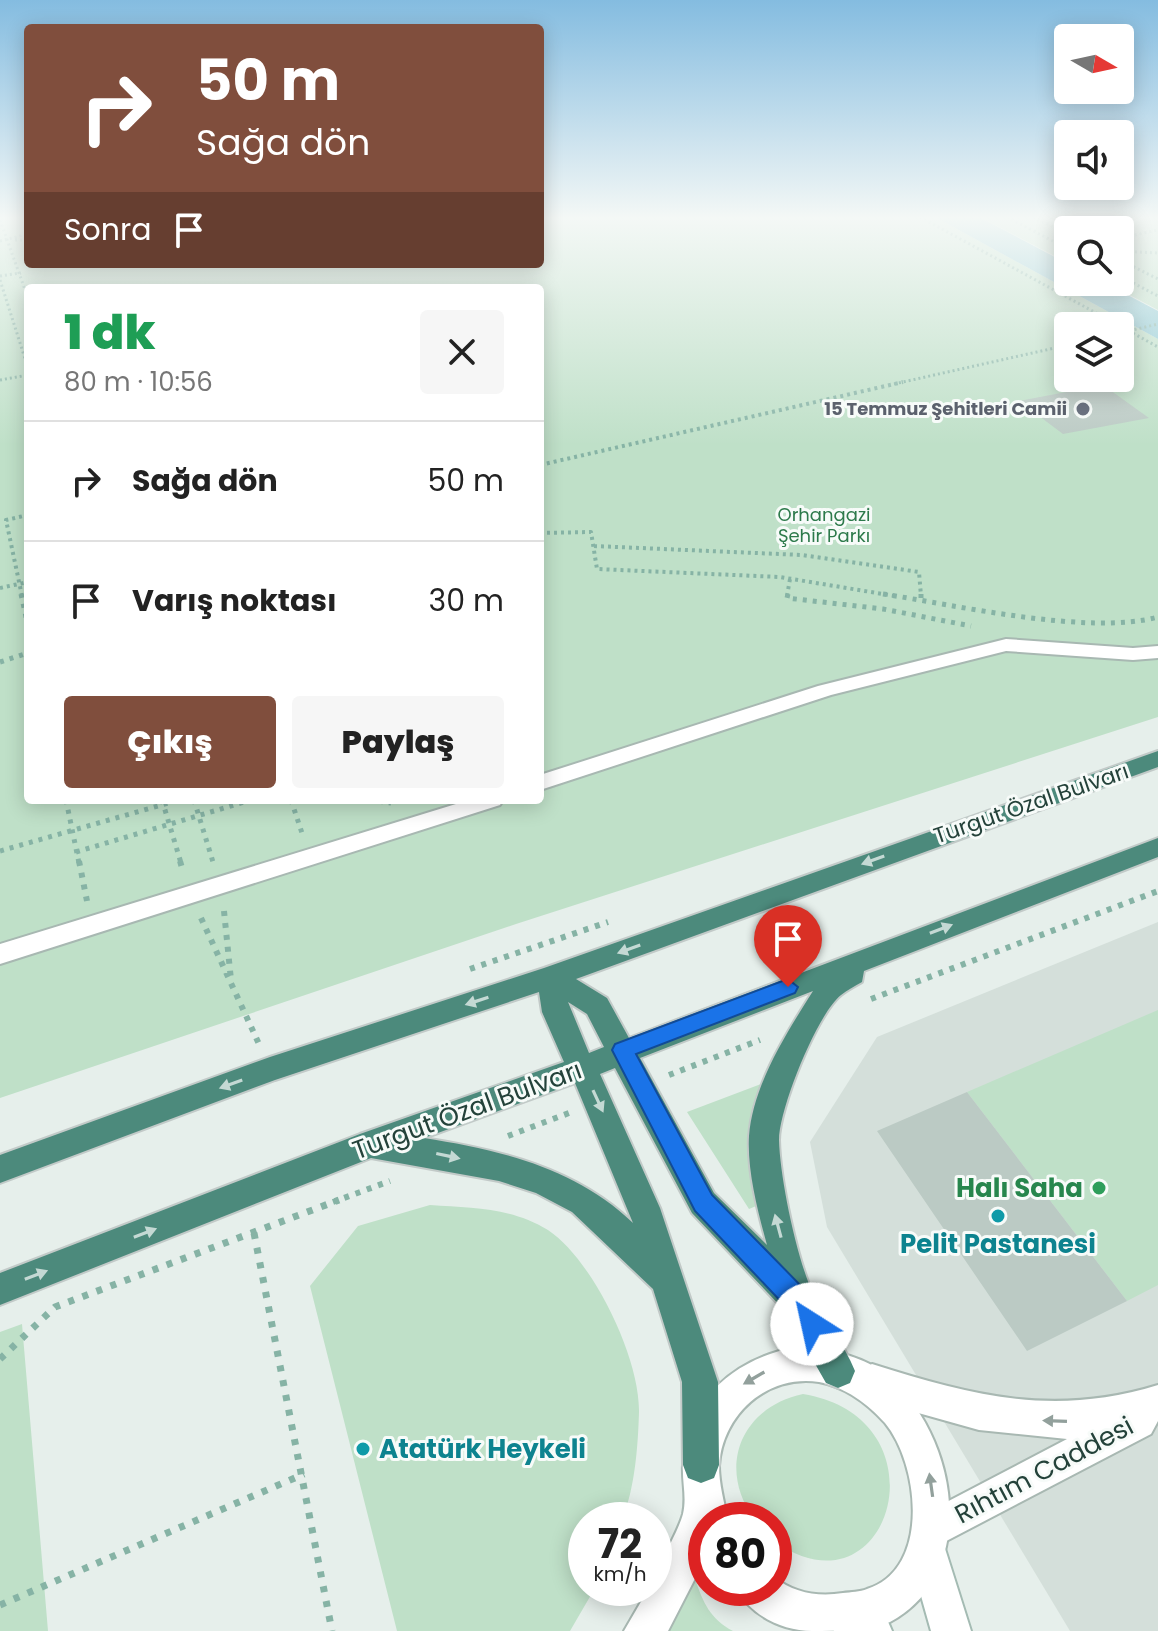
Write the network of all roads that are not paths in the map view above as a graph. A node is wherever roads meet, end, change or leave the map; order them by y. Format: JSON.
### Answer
{"nodes":[{"id":1,"x":1158,"y":652,"type":"edge"},
{"id":2,"x":1158,"y":759,"type":"edge"},
{"id":3,"x":544,"y":782,"type":"edge"},
{"id":4,"x":481,"y":804,"type":"edge"},
{"id":5,"x":1158,"y":847,"type":"edge"},
{"id":6,"x":898,"y":946,"type":"junction"},
{"id":7,"x":0,"y":954,"type":"edge"},
{"id":8,"x":551,"y":977,"type":"junction"},
{"id":9,"x":623,"y":1050,"type":"junction"},
{"id":10,"x":582,"y":1068,"type":"junction"},
{"id":11,"x":371,"y":1144,"type":"junction"},
{"id":12,"x":0,"y":1169,"type":"edge"},
{"id":13,"x":666,"y":1281,"type":"junction"},
{"id":14,"x":0,"y":1289,"type":"edge"},
{"id":15,"x":798,"y":1301,"type":"junction"},
{"id":16,"x":846,"y":1374,"type":"junction"},
{"id":17,"x":1158,"y":1403,"type":"edge"},
{"id":18,"x":1158,"y":1411,"type":"edge"},
{"id":19,"x":705,"y":1494,"type":"edge"},
{"id":20,"x":929,"y":1540,"type":"junction"},
{"id":21,"x":776,"y":1606,"type":"edge"},
{"id":22,"x":795,"y":1623,"type":"edge"},
{"id":23,"x":860,"y":1624,"type":"edge"},
{"id":24,"x":644,"y":1631,"type":"edge"},
{"id":25,"x":951,"y":1631,"type":"edge"}],
"edges":[{"from":1,"to":3,"type":"lane"},
{"from":2,"to":8,"type":"highway","name":"Turgut Özal Bulvarı","one_way":true},
{"from":4,"to":7,"type":"lane"},
{"from":6,"to":5,"type":"highway","name":"Turgut Özal Bulvarı","one_way":true},
{"from":6,"to":9,"type":"highway","name":"Turgut Özal Bulvarı"},
{"from":15,"to":6,"type":"highway","one_way":true},
{"from":8,"to":9,"type":"highway"},
{"from":8,"to":10,"type":"highway"},
{"from":8,"to":12,"type":"highway","name":"Turgut Özal Bulvarı","one_way":true},
{"from":9,"to":10,"type":"highway","name":"Turgut Özal Bulvarı"},
{"from":9,"to":15,"type":"highway"},
{"from":10,"to":11,"type":"highway","name":"Turgut Özal Bulvarı"},
{"from":10,"to":13,"type":"highway","one_way":true},
{"from":11,"to":13,"type":"highway","one_way":true},
{"from":14,"to":11,"type":"highway","name":"Turgut Özal Bulvarı","one_way":true},
{"from":13,"to":19,"type":"highway"},
{"from":15,"to":16,"type":"highway"},
{"from":17,"to":16,"type":"street","name":"Rıhtım Caddesi","one_way":true},
{"from":16,"to":19,"type":"street","name":"Rıhtım Caddesi","one_way":true},
{"from":20,"to":16,"type":"street","one_way":true},
{"from":18,"to":20,"type":"street","name":"Rıhtım Caddesi"},
{"from":19,"to":24,"type":"street"},
{"from":20,"to":23,"type":"street"},
{"from":20,"to":25,"type":"street"},
{"from":21,"to":22,"type":"street"},
{"from":22,"to":23,"type":"street"}]}
